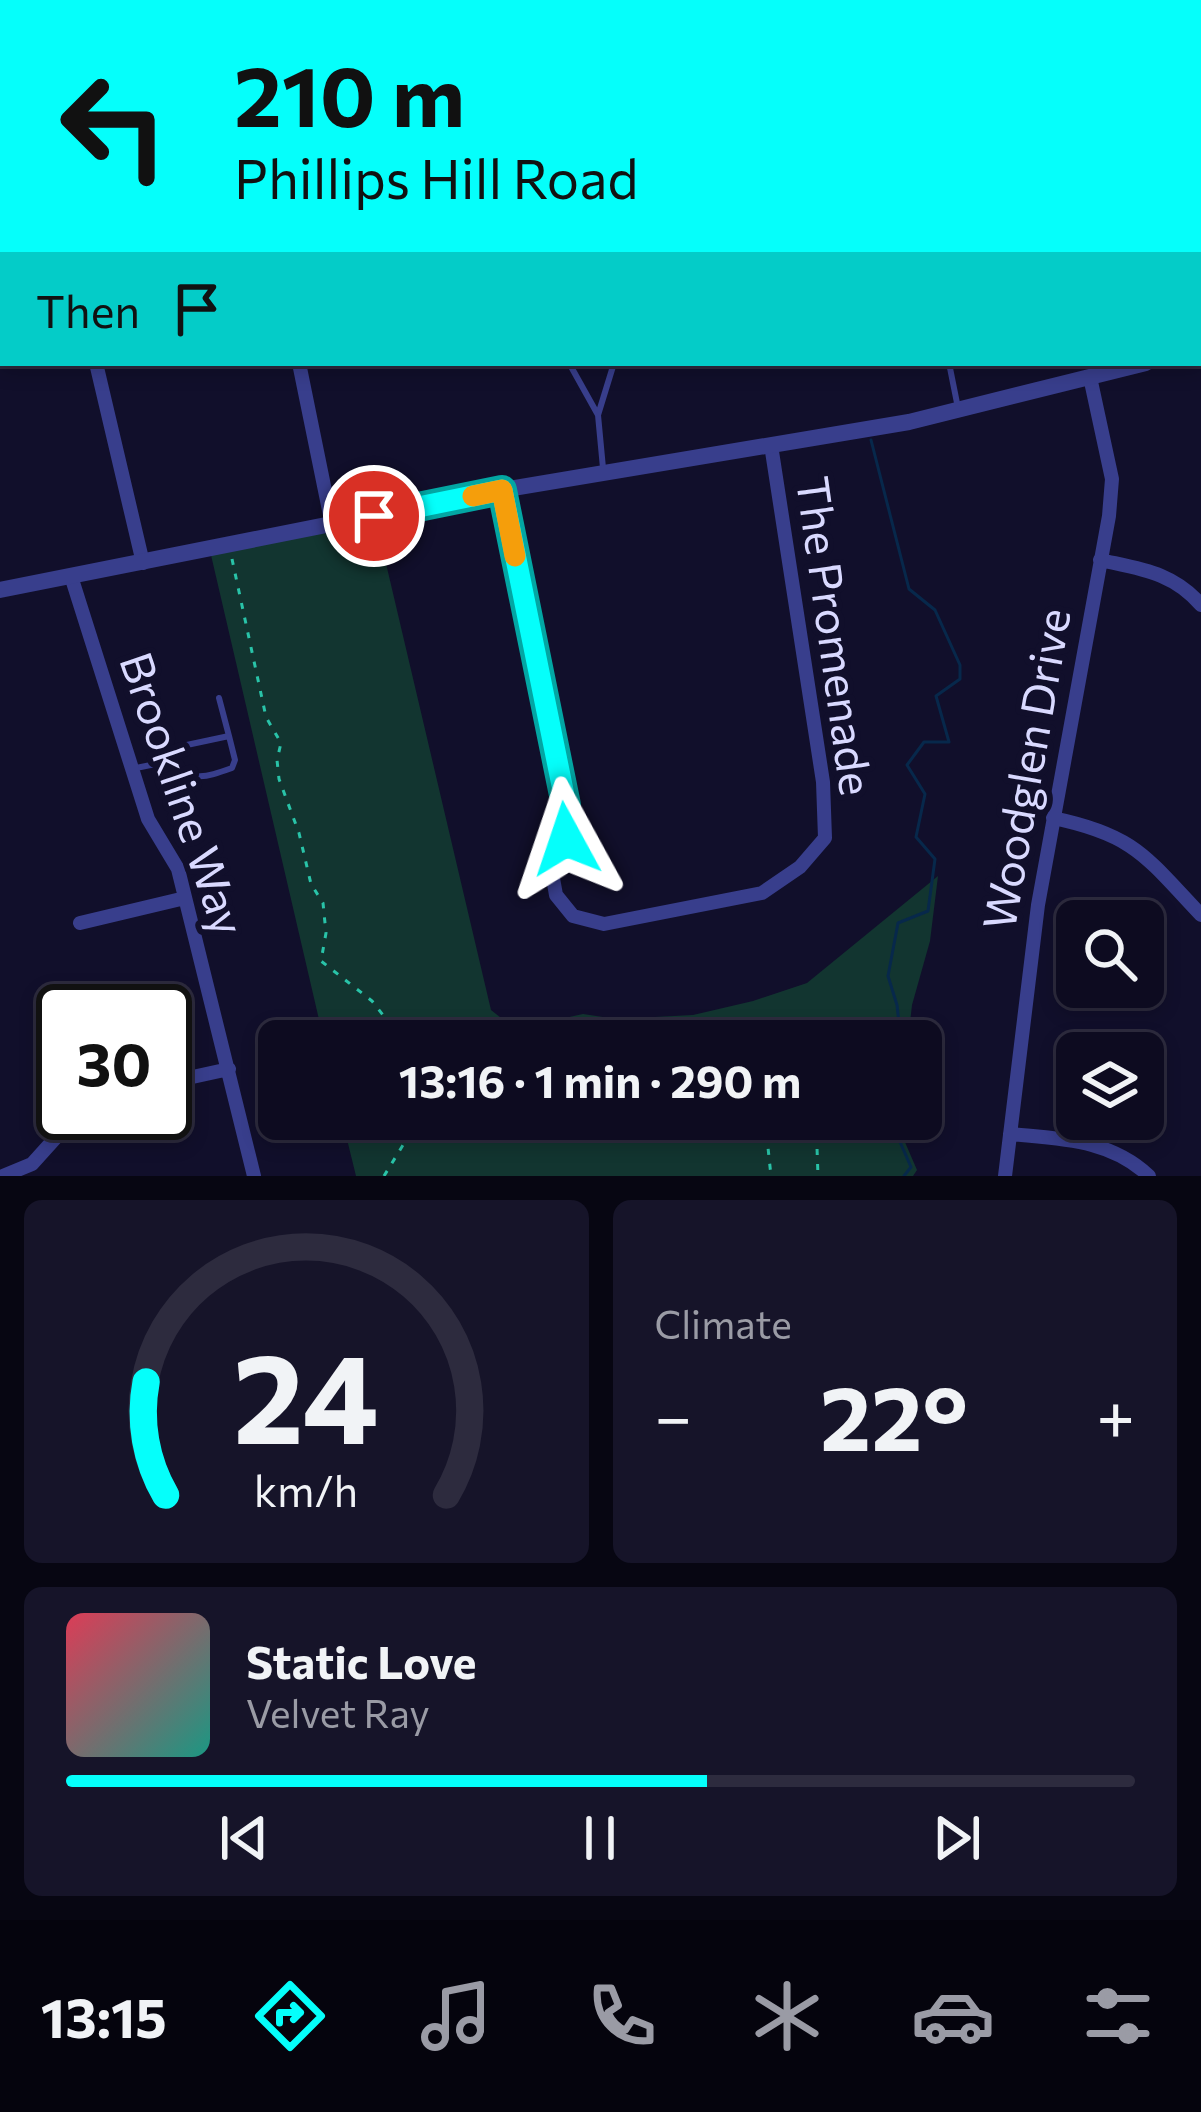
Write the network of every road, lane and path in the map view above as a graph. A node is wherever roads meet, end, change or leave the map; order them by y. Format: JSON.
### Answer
{"nodes":[{"id":1,"x":98,"y":366,"type":"edge"},
{"id":2,"x":300,"y":366,"type":"edge"},
{"id":3,"x":570,"y":366,"type":"edge"},
{"id":4,"x":613,"y":366,"type":"edge"},
{"id":5,"x":950,"y":366,"type":"edge"},
{"id":6,"x":1122,"y":366,"type":"edge"},
{"id":7,"x":1089,"y":370,"type":"edge"},
{"id":8,"x":958,"y":411,"type":"junction"},
{"id":9,"x":598,"y":415,"type":"junction"},
{"id":10,"x":771,"y":445,"type":"junction"},
{"id":11,"x":604,"y":471,"type":"junction"},
{"id":12,"x":502,"y":490,"type":"junction"},
{"id":13,"x":332,"y":525,"type":"junction"},
{"id":14,"x":228,"y":546,"type":"junction"},
{"id":15,"x":1100,"y":560,"type":"junction"},
{"id":16,"x":142,"y":563,"type":"junction"},
{"id":17,"x":71,"y":576,"type":"junction"},
{"id":18,"x":0,"y":590,"type":"edge"},
{"id":19,"x":1201,"y":605,"type":"edge"},
{"id":20,"x":219,"y":698,"type":"dead end"},
{"id":21,"x":229,"y":736,"type":"junction"},
{"id":22,"x":170,"y":761,"type":"junction"},
{"id":23,"x":132,"y":769,"type":"junction"},
{"id":24,"x":1053,"y":818,"type":"junction"},
{"id":25,"x":184,"y":898,"type":"junction"},
{"id":26,"x":1201,"y":915,"type":"edge"},
{"id":27,"x":80,"y":923,"type":"dead end"},
{"id":28,"x":387,"y":1020,"type":"edge"},
{"id":29,"x":767,"y":1020,"type":"edge"},
{"id":30,"x":788,"y":1020,"type":"edge"},
{"id":31,"x":229,"y":1069,"type":"junction"},
{"id":32,"x":192,"y":1077,"type":"edge"},
{"id":33,"x":1010,"y":1134,"type":"junction"},
{"id":34,"x":54,"y":1140,"type":"edge"},
{"id":35,"x":406,"y":1140,"type":"edge"},
{"id":36,"x":767,"y":1140,"type":"edge"},
{"id":37,"x":817,"y":1140,"type":"edge"},
{"id":38,"x":3,"y":1176,"type":"edge"},
{"id":39,"x":254,"y":1176,"type":"edge"},
{"id":40,"x":384,"y":1176,"type":"edge"},
{"id":41,"x":771,"y":1176,"type":"edge"},
{"id":42,"x":818,"y":1176,"type":"edge"},
{"id":43,"x":1005,"y":1176,"type":"edge"},
{"id":44,"x":1149,"y":1176,"type":"edge"}],
"edges":[{"from":1,"to":16,"type":"street"},
{"from":2,"to":13,"type":"street"},
{"from":3,"to":9,"type":"lane"},
{"from":4,"to":9,"type":"lane"},
{"from":5,"to":8,"type":"lane"},
{"from":6,"to":7,"type":"street"},
{"from":7,"to":8,"type":"street"},
{"from":7,"to":15,"type":"street","name":"Woodglen Drive"},
{"from":8,"to":10,"type":"street"},
{"from":9,"to":11,"type":"lane"},
{"from":10,"to":11,"type":"street"},
{"from":10,"to":12,"type":"street","name":"The Promenade"},
{"from":11,"to":12,"type":"street"},
{"from":12,"to":13,"type":"street"},
{"from":13,"to":14,"type":"street"},
{"from":14,"to":16,"type":"street"},
{"from":14,"to":28,"type":"path"},
{"from":15,"to":19,"type":"street"},
{"from":15,"to":24,"type":"street","name":"Woodglen Drive"},
{"from":16,"to":17,"type":"street"},
{"from":17,"to":18,"type":"street"},
{"from":17,"to":23,"type":"street","name":"Brookline Way"},
{"from":20,"to":21,"type":"lane"},
{"from":21,"to":22,"type":"lane"},
{"from":21,"to":22,"type":"lane"},
{"from":22,"to":23,"type":"lane"},
{"from":23,"to":25,"type":"street","name":"Brookline Way"},
{"from":24,"to":26,"type":"street"},
{"from":24,"to":33,"type":"street","name":"Woodglen Drive"},
{"from":25,"to":27,"type":"street"},
{"from":25,"to":31,"type":"street","name":"Brookline Way"},
{"from":29,"to":30,"type":"path"},
{"from":31,"to":32,"type":"street"},
{"from":31,"to":39,"type":"street","name":"Brookline Way"},
{"from":33,"to":43,"type":"street","name":"Woodglen Drive"},
{"from":33,"to":44,"type":"street"},
{"from":34,"to":38,"type":"street"},
{"from":35,"to":40,"type":"path"},
{"from":36,"to":41,"type":"path"},
{"from":37,"to":42,"type":"path"}]}
